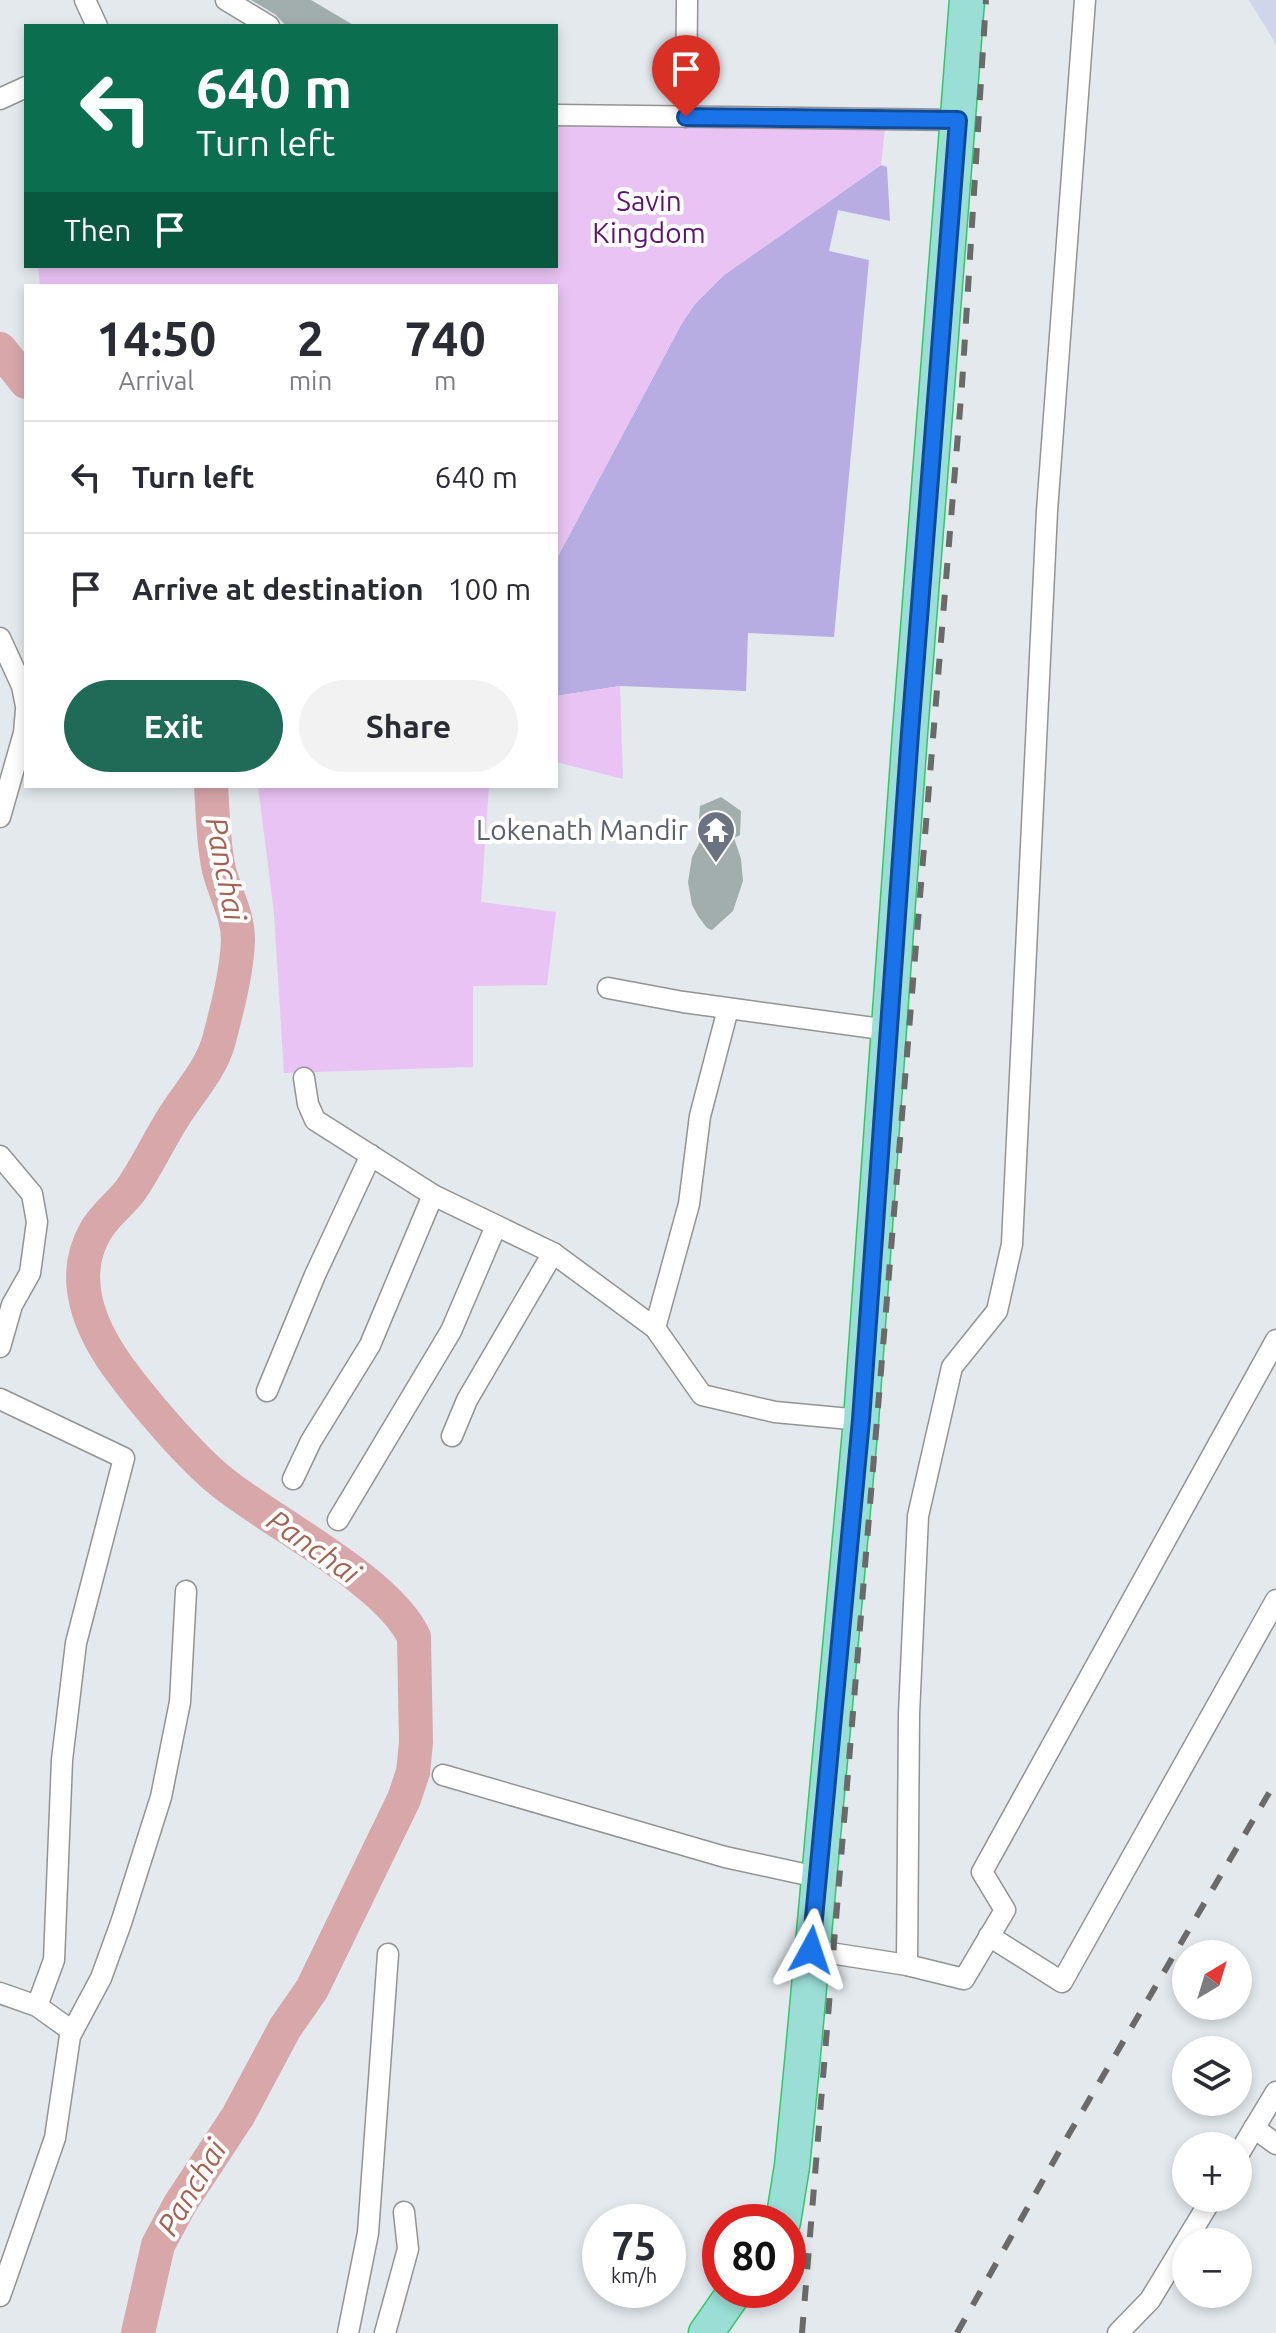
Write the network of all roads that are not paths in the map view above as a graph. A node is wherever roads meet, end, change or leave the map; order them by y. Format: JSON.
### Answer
{"nodes":[{"id":1,"x":85,"y":0,"type":"edge"},
{"id":2,"x":226,"y":0,"type":"edge"},
{"id":3,"x":687,"y":0,"type":"edge"},
{"id":4,"x":967,"y":0,"type":"edge"},
{"id":5,"x":1085,"y":0,"type":"edge"},
{"id":6,"x":96,"y":24,"type":"edge"},
{"id":7,"x":266,"y":24,"type":"edge"},
{"id":8,"x":24,"y":88,"type":"edge"},
{"id":9,"x":0,"y":99,"type":"edge"},
{"id":10,"x":558,"y":115,"type":"edge"},
{"id":11,"x":686,"y":117,"type":"junction"},
{"id":12,"x":958,"y":120,"type":"junction"},
{"id":13,"x":0,"y":638,"type":"edge"},
{"id":14,"x":24,"y":697,"type":"edge"},
{"id":15,"x":24,"y":733,"type":"edge"},
{"id":16,"x":9,"y":756,"type":"edge"},
{"id":17,"x":0,"y":815,"type":"edge"},
{"id":18,"x":608,"y":988,"type":"dead end"},
{"id":19,"x":728,"y":1009,"type":"junction"},
{"id":20,"x":889,"y":1030,"type":"junction"},
{"id":21,"x":304,"y":1078,"type":"dead end"},
{"id":22,"x":371,"y":1155,"type":"junction"},
{"id":23,"x":0,"y":1156,"type":"edge"},
{"id":24,"x":433,"y":1195,"type":"junction"},
{"id":25,"x":496,"y":1226,"type":"junction"},
{"id":26,"x":553,"y":1253,"type":"junction"},
{"id":27,"x":655,"y":1328,"type":"junction"},
{"id":28,"x":1276,"y":1340,"type":"edge"},
{"id":29,"x":0,"y":1347,"type":"edge"},
{"id":30,"x":267,"y":1391,"type":"dead end"},
{"id":31,"x":0,"y":1399,"type":"edge"},
{"id":32,"x":861,"y":1420,"type":"junction"},
{"id":33,"x":452,"y":1436,"type":"dead end"},
{"id":34,"x":293,"y":1479,"type":"dead end"},
{"id":35,"x":338,"y":1520,"type":"dead end"},
{"id":36,"x":186,"y":1591,"type":"dead end"},
{"id":37,"x":1276,"y":1600,"type":"edge"},
{"id":38,"x":443,"y":1775,"type":"dead end"},
{"id":39,"x":817,"y":1877,"type":"junction"},
{"id":40,"x":989,"y":1936,"type":"junction"},
{"id":41,"x":811,"y":1950,"type":"junction"},
{"id":42,"x":388,"y":1954,"type":"dead end"},
{"id":43,"x":907,"y":1965,"type":"junction"},
{"id":44,"x":0,"y":1993,"type":"edge"},
{"id":45,"x":37,"y":2006,"type":"junction"},
{"id":46,"x":72,"y":2031,"type":"junction"},
{"id":47,"x":1276,"y":2092,"type":"edge"},
{"id":48,"x":1254,"y":2128,"type":"junction"},
{"id":49,"x":1252,"y":2132,"type":"edge"},
{"id":50,"x":1276,"y":2144,"type":"edge"},
{"id":51,"x":786,"y":2204,"type":"edge"},
{"id":52,"x":404,"y":2212,"type":"dead end"},
{"id":53,"x":1203,"y":2212,"type":"edge"},
{"id":54,"x":0,"y":2296,"type":"edge"},
{"id":55,"x":723,"y":2308,"type":"edge"},
{"id":56,"x":348,"y":2333,"type":"edge"},
{"id":57,"x":385,"y":2333,"type":"edge"},
{"id":58,"x":706,"y":2333,"type":"edge"},
{"id":59,"x":1118,"y":2333,"type":"edge"}],
"edges":[{"from":1,"to":6,"type":"street"},
{"from":2,"to":7,"type":"street"},
{"from":3,"to":11,"type":"street"},
{"from":4,"to":12,"type":"highway"},
{"from":5,"to":43,"type":"street"},
{"from":8,"to":9,"type":"street"},
{"from":10,"to":11,"type":"street"},
{"from":11,"to":12,"type":"street"},
{"from":12,"to":20,"type":"highway"},
{"from":13,"to":14,"type":"street"},
{"from":15,"to":16,"type":"street"},
{"from":16,"to":17,"type":"street"},
{"from":18,"to":19,"type":"street"},
{"from":19,"to":20,"type":"street"},
{"from":19,"to":27,"type":"street"},
{"from":20,"to":32,"type":"highway"},
{"from":21,"to":22,"type":"street"},
{"from":22,"to":24,"type":"street"},
{"from":22,"to":30,"type":"street"},
{"from":23,"to":29,"type":"street"},
{"from":24,"to":25,"type":"street"},
{"from":24,"to":34,"type":"street"},
{"from":25,"to":26,"type":"street"},
{"from":25,"to":35,"type":"street"},
{"from":26,"to":27,"type":"street"},
{"from":26,"to":33,"type":"street"},
{"from":27,"to":32,"type":"street"},
{"from":28,"to":40,"type":"street"},
{"from":31,"to":45,"type":"street"},
{"from":32,"to":39,"type":"highway"},
{"from":36,"to":46,"type":"street"},
{"from":37,"to":40,"type":"street"},
{"from":38,"to":39,"type":"street"},
{"from":39,"to":41,"type":"highway"},
{"from":40,"to":43,"type":"street"},
{"from":41,"to":43,"type":"street"},
{"from":41,"to":51,"type":"highway"},
{"from":42,"to":56,"type":"street"},
{"from":44,"to":45,"type":"street"},
{"from":45,"to":46,"type":"street"},
{"from":46,"to":54,"type":"street"},
{"from":47,"to":48,"type":"street"},
{"from":48,"to":49,"type":"street"},
{"from":48,"to":50,"type":"street"},
{"from":52,"to":57,"type":"street"},
{"from":53,"to":59,"type":"street"},
{"from":55,"to":58,"type":"highway"}]}
